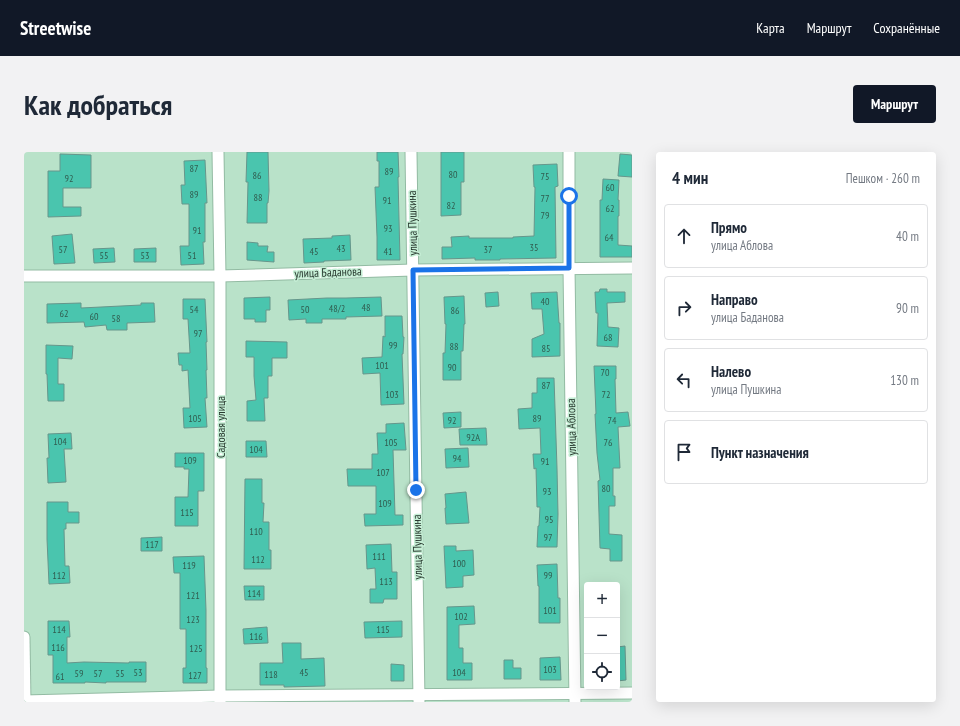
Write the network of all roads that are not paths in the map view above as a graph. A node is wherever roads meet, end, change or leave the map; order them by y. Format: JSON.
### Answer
{"nodes":[{"id":1,"x":218,"y":152,"type":"edge"},
{"id":2,"x":411,"y":152,"type":"edge"},
{"id":3,"x":569,"y":152,"type":"edge"},
{"id":4,"x":569,"y":268,"type":"junction"},
{"id":5,"x":632,"y":268,"type":"edge"},
{"id":6,"x":413,"y":270,"type":"junction"},
{"id":7,"x":24,"y":276,"type":"edge"},
{"id":8,"x":220,"y":276,"type":"junction"},
{"id":9,"x":24,"y":637,"type":"edge"},
{"id":10,"x":632,"y":693,"type":"edge"},
{"id":11,"x":575,"y":698,"type":"edge"},
{"id":12,"x":220,"y":699,"type":"edge"},
{"id":13,"x":419,"y":699,"type":"edge"},
{"id":14,"x":24,"y":701,"type":"edge"}],
"edges":[{"from":1,"to":8,"type":"street","name":"Садовая улица"},
{"from":2,"to":6,"type":"street","name":"улица Пушкина"},
{"from":3,"to":4,"type":"street","name":"улица Аблова"},
{"from":4,"to":5,"type":"street","name":"улица Баданова"},
{"from":4,"to":6,"type":"street","name":"улица Баданова"},
{"from":4,"to":11,"type":"street","name":"улица Аблова"},
{"from":6,"to":8,"type":"street","name":"улица Баданова"},
{"from":6,"to":13,"type":"street","name":"улица Пушкина"},
{"from":7,"to":8,"type":"street","name":"улица Баданова"},
{"from":8,"to":12,"type":"street","name":"Садовая улица"},
{"from":9,"to":14,"type":"street"},
{"from":10,"to":11,"type":"street"},
{"from":11,"to":13,"type":"street"},
{"from":12,"to":13,"type":"street"},
{"from":12,"to":14,"type":"street"}]}
